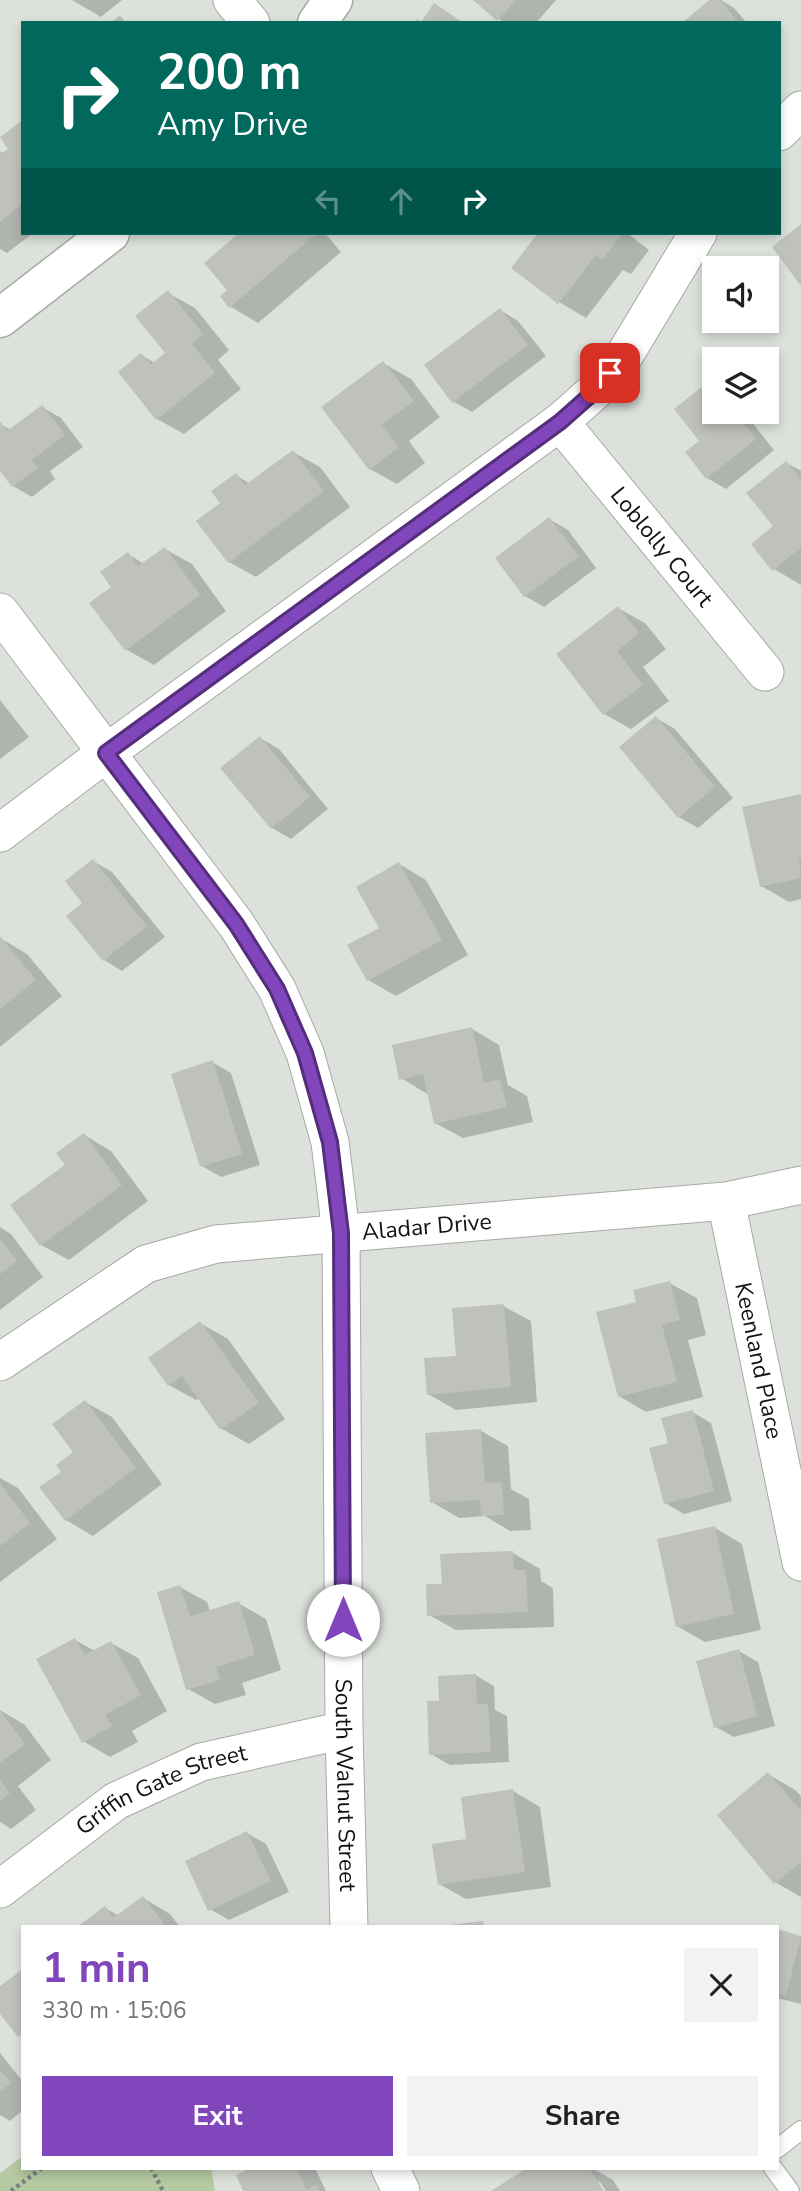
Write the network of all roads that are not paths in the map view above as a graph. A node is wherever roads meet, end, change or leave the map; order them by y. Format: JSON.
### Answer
{"nodes":[{"id":1,"x":232,"y":0,"type":"edge"},
{"id":2,"x":333,"y":0,"type":"edge"},
{"id":3,"x":249,"y":21,"type":"edge"},
{"id":4,"x":318,"y":21,"type":"edge"},
{"id":5,"x":801,"y":110,"type":"edge"},
{"id":6,"x":781,"y":130,"type":"edge"},
{"id":7,"x":107,"y":235,"type":"edge"},
{"id":8,"x":697,"y":235,"type":"edge"},
{"id":9,"x":0,"y":318,"type":"edge"},
{"id":10,"x":560,"y":422,"type":"junction"},
{"id":11,"x":0,"y":611,"type":"edge"},
{"id":12,"x":765,"y":672,"type":"dead end"},
{"id":13,"x":106,"y":753,"type":"junction"},
{"id":14,"x":0,"y":833,"type":"edge"},
{"id":15,"x":801,"y":1185,"type":"edge"},
{"id":16,"x":726,"y":1202,"type":"junction"},
{"id":17,"x":341,"y":1233,"type":"junction"},
{"id":18,"x":0,"y":1362,"type":"edge"},
{"id":19,"x":801,"y":1562,"type":"edge"},
{"id":20,"x":344,"y":1730,"type":"junction"},
{"id":21,"x":0,"y":1889,"type":"edge"},
{"id":22,"x":349,"y":1925,"type":"edge"},
{"id":23,"x":801,"y":2130,"type":"edge"},
{"id":24,"x":779,"y":2147,"type":"edge"},
{"id":25,"x":391,"y":2170,"type":"edge"},
{"id":26,"x":774,"y":2170,"type":"edge"},
{"id":27,"x":401,"y":2191,"type":"edge"},
{"id":28,"x":790,"y":2191,"type":"edge"}],
"edges":[{"from":1,"to":3,"type":"street"},
{"from":2,"to":4,"type":"street"},
{"from":5,"to":6,"type":"street"},
{"from":7,"to":9,"type":"street"},
{"from":8,"to":10,"type":"street"},
{"from":10,"to":12,"type":"street","name":"Loblolly Court"},
{"from":10,"to":13,"type":"street"},
{"from":11,"to":13,"type":"street","name":"South Walnut Street"},
{"from":13,"to":14,"type":"street"},
{"from":13,"to":17,"type":"street","name":"South Walnut Street"},
{"from":15,"to":16,"type":"street","name":"Aladar Drive"},
{"from":16,"to":17,"type":"street","name":"Aladar Drive"},
{"from":16,"to":19,"type":"street","name":"Keenland Place"},
{"from":17,"to":18,"type":"street","name":"Aladar Drive"},
{"from":17,"to":20,"type":"street","name":"South Walnut Street"},
{"from":20,"to":21,"type":"street","name":"Griffin Gate Street"},
{"from":20,"to":22,"type":"street","name":"South Walnut Street"},
{"from":23,"to":24,"type":"lane"},
{"from":25,"to":27,"type":"street"},
{"from":26,"to":28,"type":"lane"}]}
